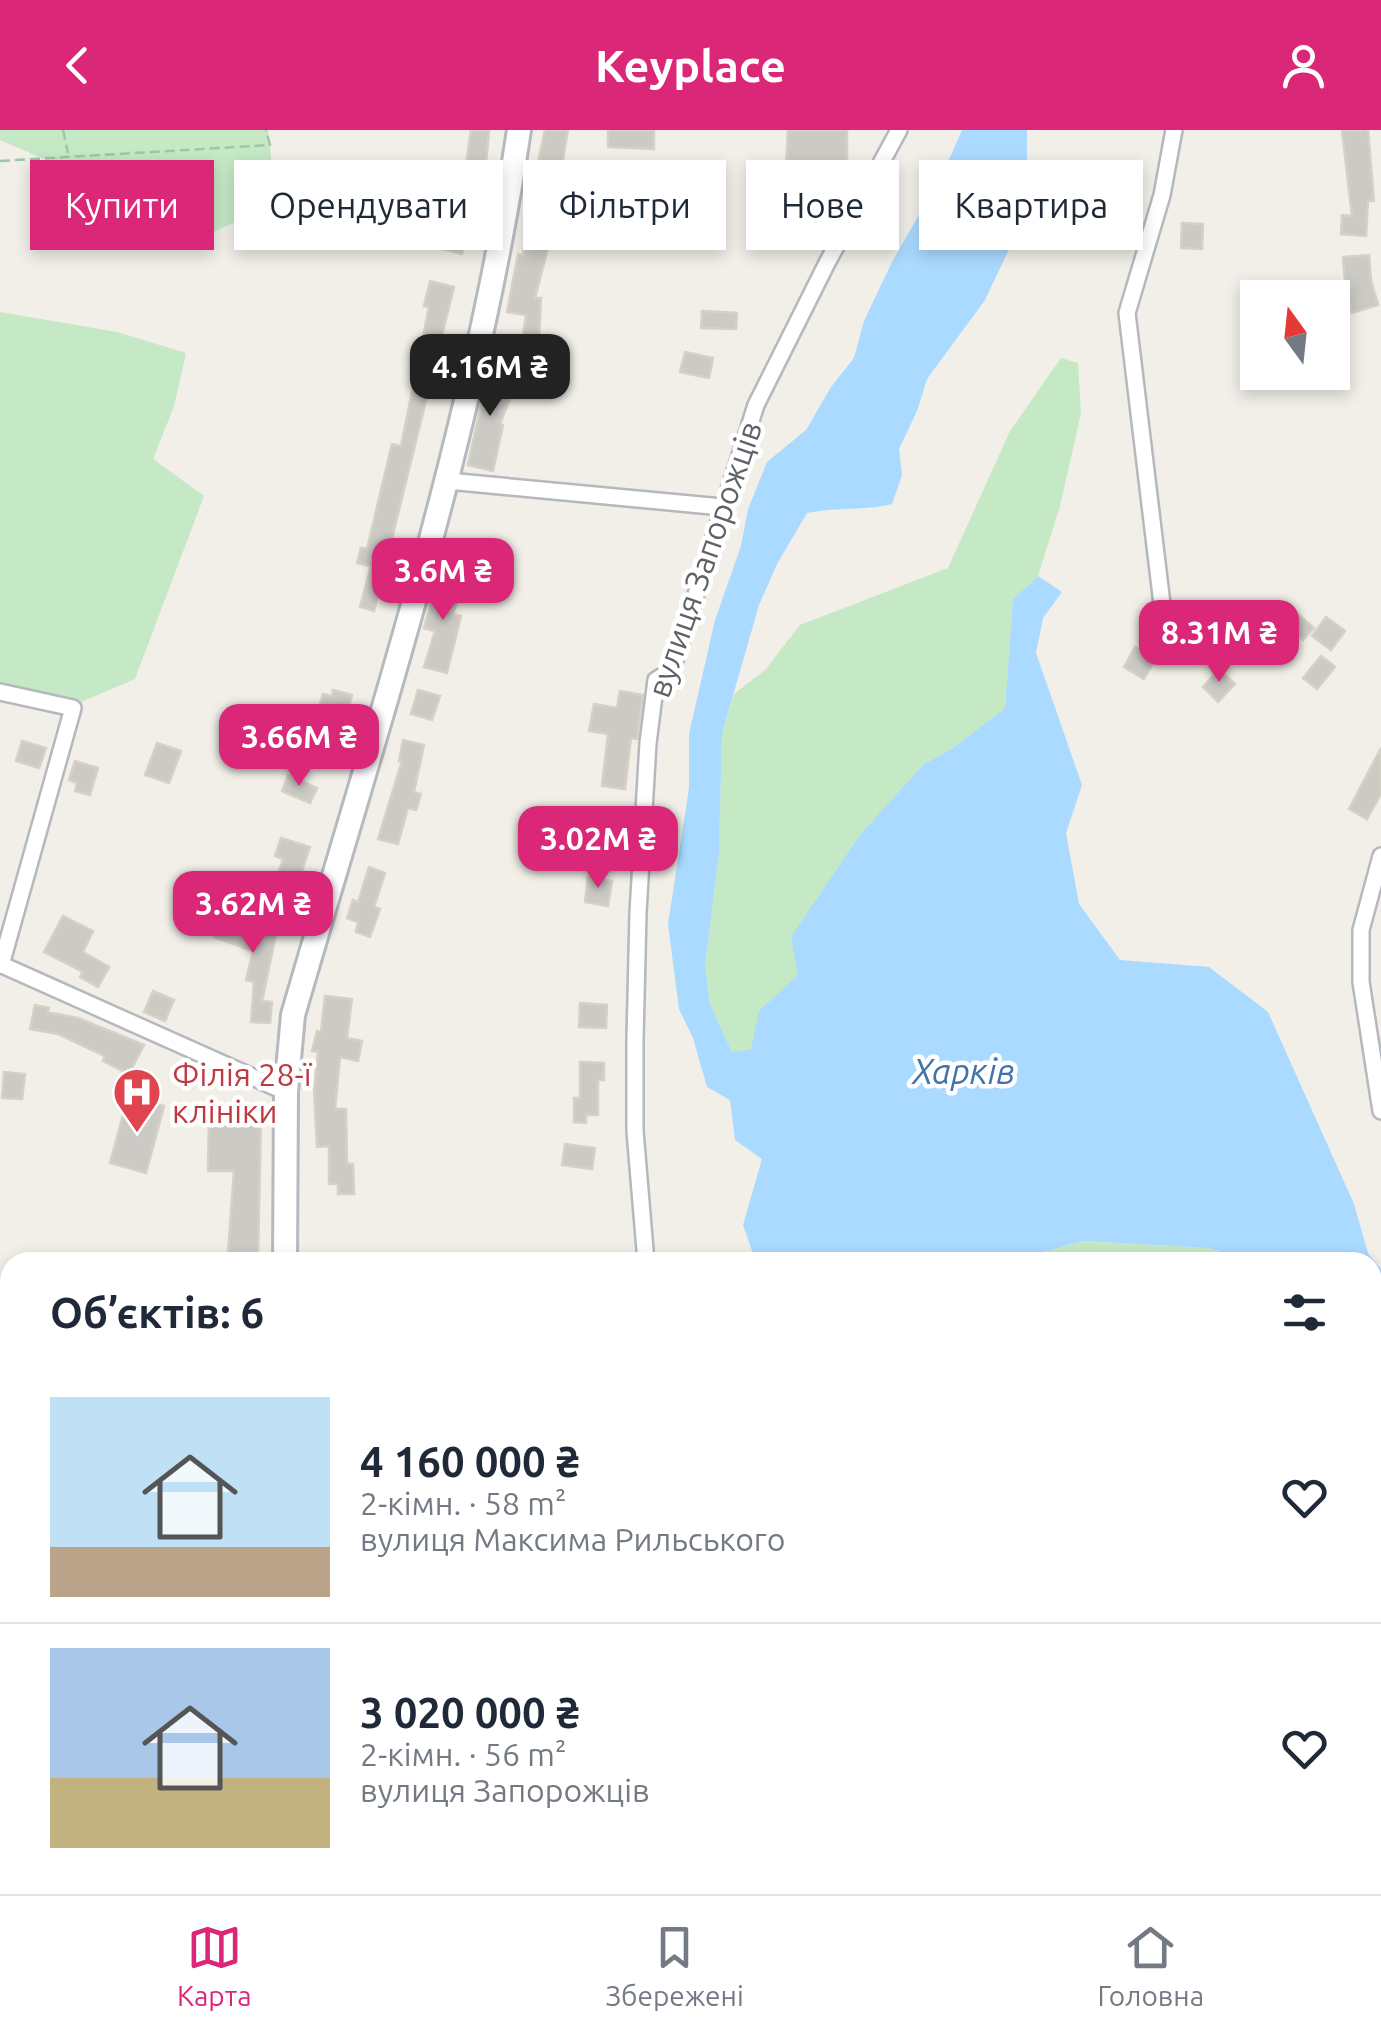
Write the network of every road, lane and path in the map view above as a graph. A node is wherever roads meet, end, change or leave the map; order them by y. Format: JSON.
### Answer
{"nodes":[{"id":1,"x":63,"y":130,"type":"edge"},
{"id":2,"x":266,"y":130,"type":"edge"},
{"id":3,"x":519,"y":130,"type":"edge"},
{"id":4,"x":899,"y":130,"type":"edge"},
{"id":5,"x":1174,"y":130,"type":"edge"},
{"id":6,"x":68,"y":155,"type":"junction"},
{"id":7,"x":0,"y":161,"type":"edge"},
{"id":8,"x":448,"y":482,"type":"junction"},
{"id":9,"x":722,"y":507,"type":"junction"},
{"id":10,"x":1165,"y":629,"type":"dead end"},
{"id":11,"x":0,"y":692,"type":"edge"},
{"id":12,"x":1381,"y":856,"type":"edge"},
{"id":13,"x":0,"y":964,"type":"edge"},
{"id":14,"x":286,"y":1092,"type":"junction"},
{"id":15,"x":1381,"y":1110,"type":"edge"},
{"id":16,"x":285,"y":1252,"type":"edge"},
{"id":17,"x":645,"y":1252,"type":"edge"}],
"edges":[{"from":1,"to":6,"type":"path"},
{"from":2,"to":6,"type":"path"},
{"from":3,"to":8,"type":"main road"},
{"from":4,"to":9,"type":"street","name":"вулиця Запорожців"},
{"from":5,"to":10,"type":"street"},
{"from":6,"to":7,"type":"path"},
{"from":8,"to":9,"type":"street"},
{"from":8,"to":14,"type":"main road"},
{"from":9,"to":17,"type":"street","name":"вулиця Запорожців"},
{"from":11,"to":13,"type":"street"},
{"from":12,"to":15,"type":"street"},
{"from":13,"to":14,"type":"street"},
{"from":14,"to":16,"type":"main road"}]}
